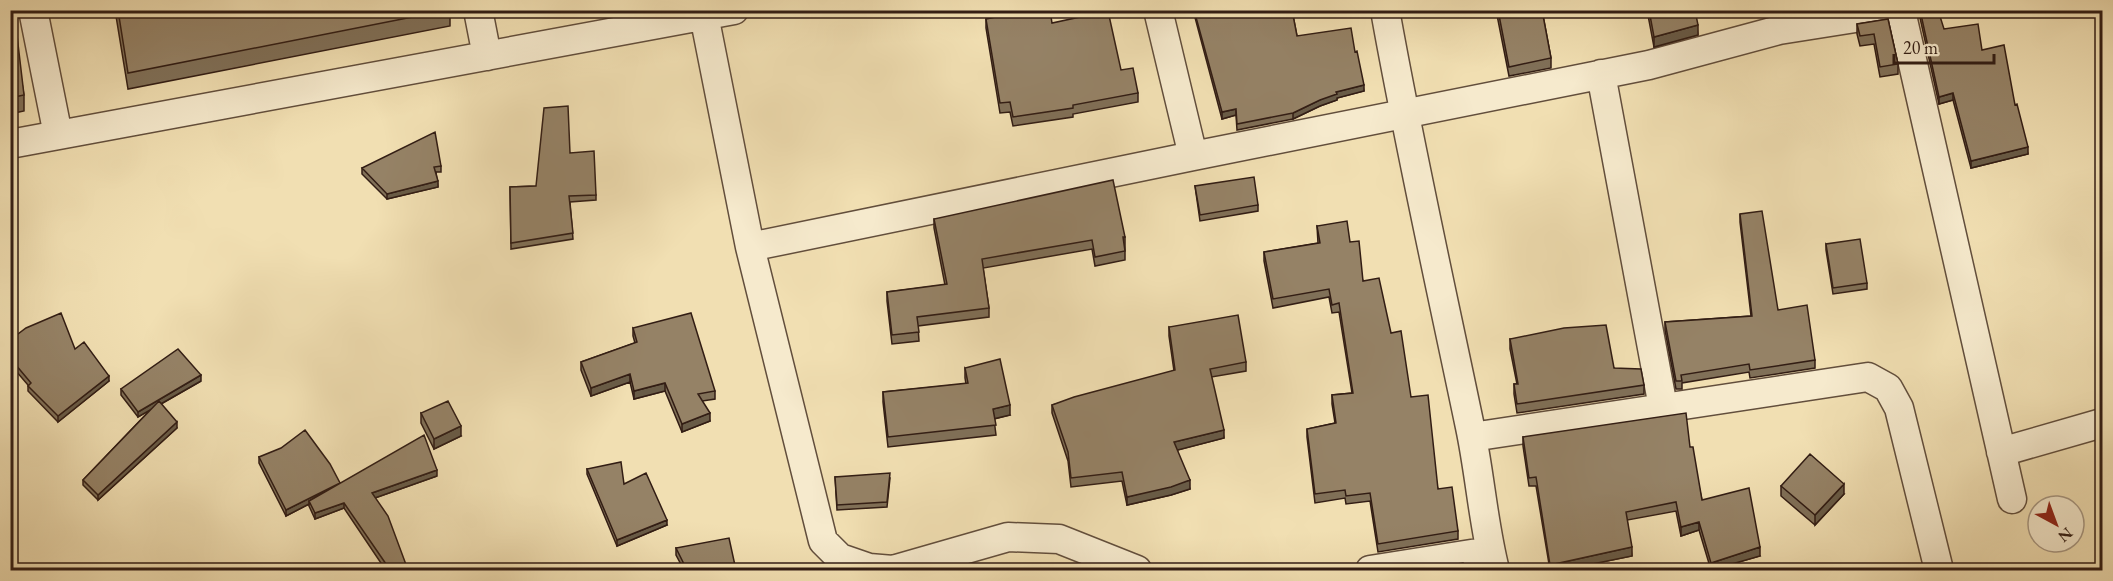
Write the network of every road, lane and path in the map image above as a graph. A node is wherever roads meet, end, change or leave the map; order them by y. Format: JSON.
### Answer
{"nodes":[{"id":1,"x":33,"y":10,"type":"edge"},
{"id":2,"x":478,"y":10,"type":"edge"},
{"id":3,"x":734,"y":10,"type":"edge"},
{"id":4,"x":1158,"y":10,"type":"edge"},
{"id":5,"x":1385,"y":10,"type":"edge"},
{"id":6,"x":1906,"y":10,"type":"edge"},
{"id":7,"x":1901,"y":11,"type":"edge"},
{"id":8,"x":704,"y":13,"type":"edge"},
{"id":9,"x":1777,"y":20,"type":"edge"},
{"id":10,"x":487,"y":56,"type":"junction"},
{"id":11,"x":1601,"y":74,"type":"junction"},
{"id":12,"x":1404,"y":113,"type":"junction"},
{"id":13,"x":58,"y":135,"type":"junction"},
{"id":14,"x":10,"y":144,"type":"edge"},
{"id":15,"x":1193,"y":156,"type":"junction"},
{"id":16,"x":750,"y":247,"type":"junction"},
{"id":17,"x":1663,"y":407,"type":"junction"},
{"id":18,"x":2103,"y":423,"type":"edge"},
{"id":19,"x":1472,"y":437,"type":"junction"},
{"id":20,"x":2001,"y":452,"type":"junction"},
{"id":21,"x":2012,"y":499,"type":"dead end"},
{"id":22,"x":1493,"y":561,"type":"edge"},
{"id":23,"x":1137,"y":570,"type":"edge"},
{"id":24,"x":1370,"y":570,"type":"edge"},
{"id":25,"x":1931,"y":570,"type":"edge"}],
"edges":[{"from":1,"to":13,"type":"street"},
{"from":2,"to":10,"type":"street"},
{"from":3,"to":8,"type":"street"},
{"from":4,"to":15,"type":"street"},
{"from":5,"to":12,"type":"street"},
{"from":6,"to":7,"type":"street"},
{"from":7,"to":9,"type":"street"},
{"from":7,"to":20,"type":"street"},
{"from":8,"to":10,"type":"street"},
{"from":8,"to":16,"type":"street"},
{"from":9,"to":11,"type":"street"},
{"from":10,"to":13,"type":"street"},
{"from":11,"to":12,"type":"street"},
{"from":11,"to":17,"type":"street"},
{"from":12,"to":15,"type":"street"},
{"from":12,"to":19,"type":"street"},
{"from":13,"to":14,"type":"street"},
{"from":15,"to":16,"type":"street"},
{"from":16,"to":23,"type":"street"},
{"from":17,"to":19,"type":"street"},
{"from":17,"to":25,"type":"street"},
{"from":18,"to":20,"type":"street"},
{"from":19,"to":22,"type":"street"},
{"from":20,"to":21,"type":"street"},
{"from":22,"to":24,"type":"street"}]}
